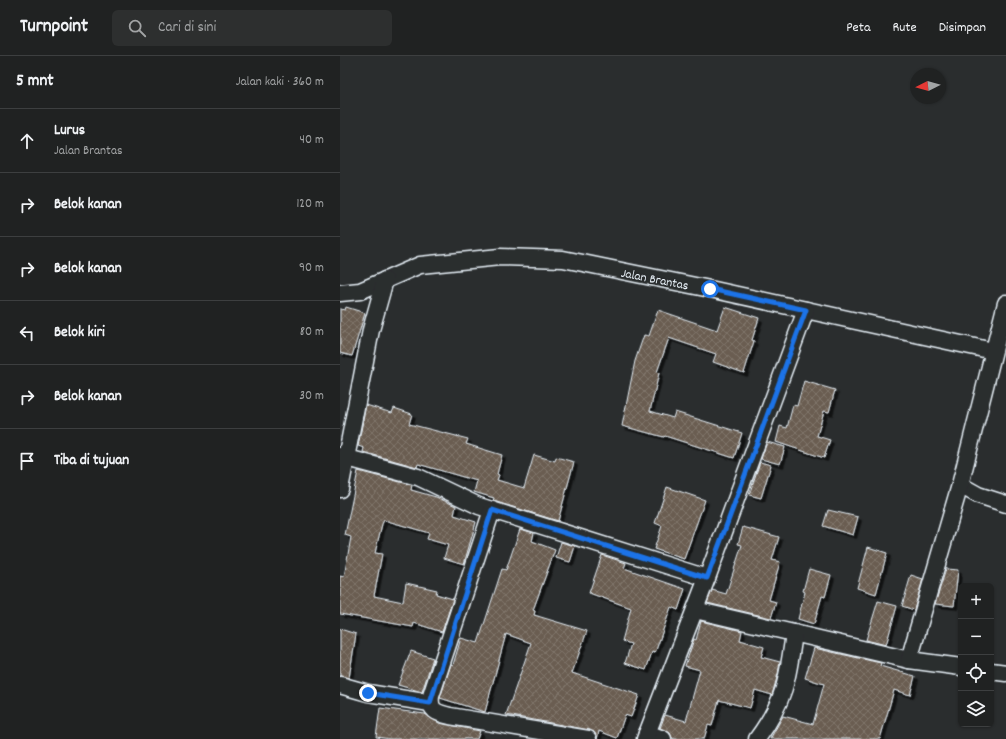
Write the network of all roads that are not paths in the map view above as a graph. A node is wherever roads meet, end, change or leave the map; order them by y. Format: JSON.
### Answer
{"nodes":[{"id":1,"x":385,"y":280,"type":"junction"},
{"id":2,"x":340,"y":293,"type":"edge"},
{"id":3,"x":1006,"y":303,"type":"edge"},
{"id":4,"x":806,"y":310,"type":"junction"},
{"id":5,"x":993,"y":351,"type":"junction"},
{"id":6,"x":343,"y":457,"type":"edge"},
{"id":7,"x":960,"y":485,"type":"junction"},
{"id":8,"x":340,"y":489,"type":"edge"},
{"id":9,"x":1006,"y":504,"type":"edge"},
{"id":10,"x":492,"y":510,"type":"junction"},
{"id":11,"x":707,"y":578,"type":"junction"},
{"id":12,"x":695,"y":610,"type":"junction"},
{"id":13,"x":794,"y":633,"type":"junction"},
{"id":14,"x":909,"y":660,"type":"junction"},
{"id":15,"x":958,"y":667,"type":"edge"},
{"id":16,"x":994,"y":671,"type":"edge"},
{"id":17,"x":1006,"y":673,"type":"edge"},
{"id":18,"x":340,"y":685,"type":"edge"},
{"id":19,"x":430,"y":703,"type":"junction"},
{"id":20,"x":646,"y":736,"type":"edge"},
{"id":21,"x":588,"y":739,"type":"edge"},
{"id":22,"x":663,"y":739,"type":"edge"},
{"id":23,"x":757,"y":739,"type":"edge"}],
"edges":[{"from":1,"to":2,"type":"street","name":"Jalan Brantas"},
{"from":1,"to":4,"type":"street","name":"Jalan Brantas"},
{"from":1,"to":6,"type":"street"},
{"from":3,"to":5,"type":"street"},
{"from":4,"to":5,"type":"street","name":"Jalan Brantas"},
{"from":4,"to":11,"type":"street"},
{"from":5,"to":7,"type":"street"},
{"from":6,"to":8,"type":"street"},
{"from":6,"to":10,"type":"street"},
{"from":7,"to":9,"type":"street"},
{"from":7,"to":14,"type":"street"},
{"from":10,"to":11,"type":"street"},
{"from":10,"to":19,"type":"street"},
{"from":11,"to":12,"type":"street"},
{"from":12,"to":13,"type":"street"},
{"from":12,"to":20,"type":"street"},
{"from":13,"to":14,"type":"street"},
{"from":13,"to":23,"type":"street"},
{"from":14,"to":15,"type":"street"},
{"from":16,"to":17,"type":"street"},
{"from":18,"to":19,"type":"street"},
{"from":19,"to":21,"type":"street"},
{"from":20,"to":22,"type":"street"}]}
